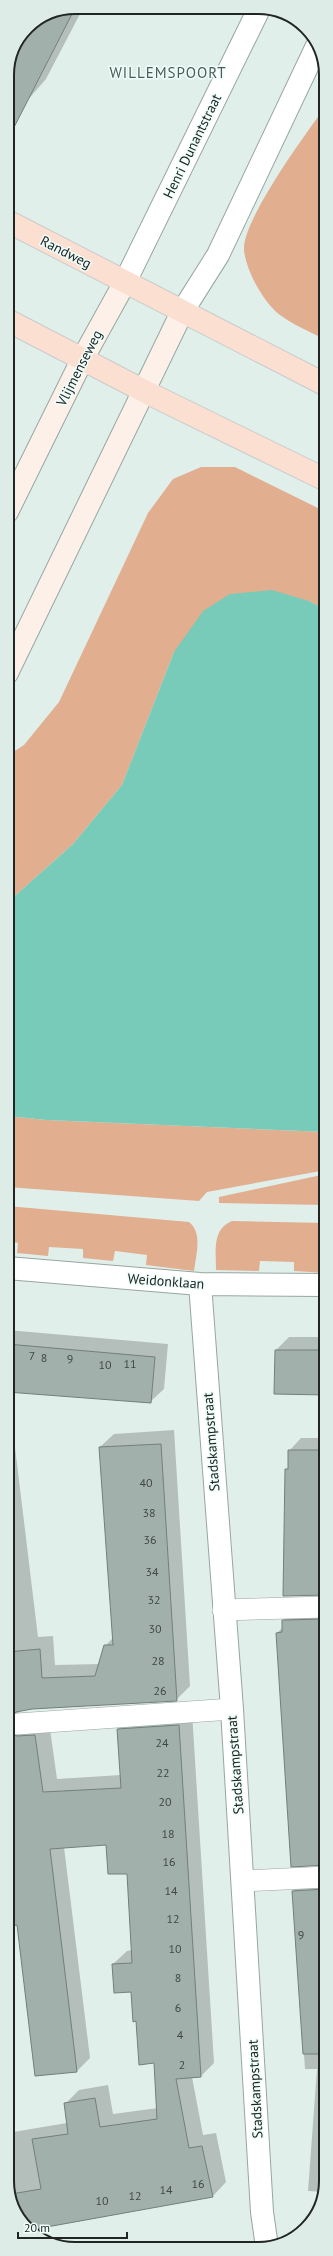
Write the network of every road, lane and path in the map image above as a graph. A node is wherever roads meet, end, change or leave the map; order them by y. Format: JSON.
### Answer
{"nodes":[{"id":1,"x":257,"y":14,"type":"edge"},
{"id":2,"x":314,"y":51,"type":"edge"},
{"id":3,"x":14,"y":225,"type":"edge"},
{"id":4,"x":125,"y":282,"type":"junction"},
{"id":5,"x":182,"y":312,"type":"junction"},
{"id":6,"x":14,"y":324,"type":"edge"},
{"id":7,"x":83,"y":358,"type":"junction"},
{"id":8,"x":319,"y":381,"type":"edge"},
{"id":9,"x":144,"y":391,"type":"junction"},
{"id":10,"x":319,"y":477,"type":"edge"},
{"id":11,"x":14,"y":498,"type":"edge"},
{"id":12,"x":14,"y":659,"type":"edge"},
{"id":13,"x":14,"y":1269,"type":"edge"},
{"id":14,"x":200,"y":1284,"type":"junction"},
{"id":15,"x":319,"y":1285,"type":"edge"},
{"id":16,"x":319,"y":1607,"type":"edge"},
{"id":17,"x":223,"y":1610,"type":"junction"},
{"id":18,"x":232,"y":1710,"type":"junction"},
{"id":19,"x":17,"y":1724,"type":"dead end"},
{"id":20,"x":319,"y":1877,"type":"edge"},
{"id":21,"x":243,"y":1881,"type":"junction"},
{"id":22,"x":266,"y":2241,"type":"edge"}],
"edges":[{"from":1,"to":4,"type":"street","name":"Henri Dunantstraat"},
{"from":2,"to":5,"type":"street"},
{"from":3,"to":4,"type":"main road","name":"Randweg"},
{"from":4,"to":5,"type":"main road"},
{"from":4,"to":7,"type":"street","name":"Vlijmenseweg"},
{"from":5,"to":8,"type":"main road"},
{"from":5,"to":9,"type":"street"},
{"from":6,"to":7,"type":"main road"},
{"from":7,"to":9,"type":"main road"},
{"from":7,"to":11,"type":"street","name":"Vlijmenseweg"},
{"from":9,"to":10,"type":"main road"},
{"from":9,"to":12,"type":"street"},
{"from":13,"to":14,"type":"street","name":"Weidonklaan"},
{"from":14,"to":15,"type":"street","name":"Weidonklaan"},
{"from":14,"to":17,"type":"street","name":"Stadskampstraat"},
{"from":16,"to":17,"type":"lane"},
{"from":17,"to":18,"type":"street","name":"Stadskampstraat"},
{"from":18,"to":19,"type":"lane"},
{"from":18,"to":21,"type":"street","name":"Stadskampstraat"},
{"from":20,"to":21,"type":"lane"},
{"from":21,"to":22,"type":"street","name":"Stadskampstraat"}]}
